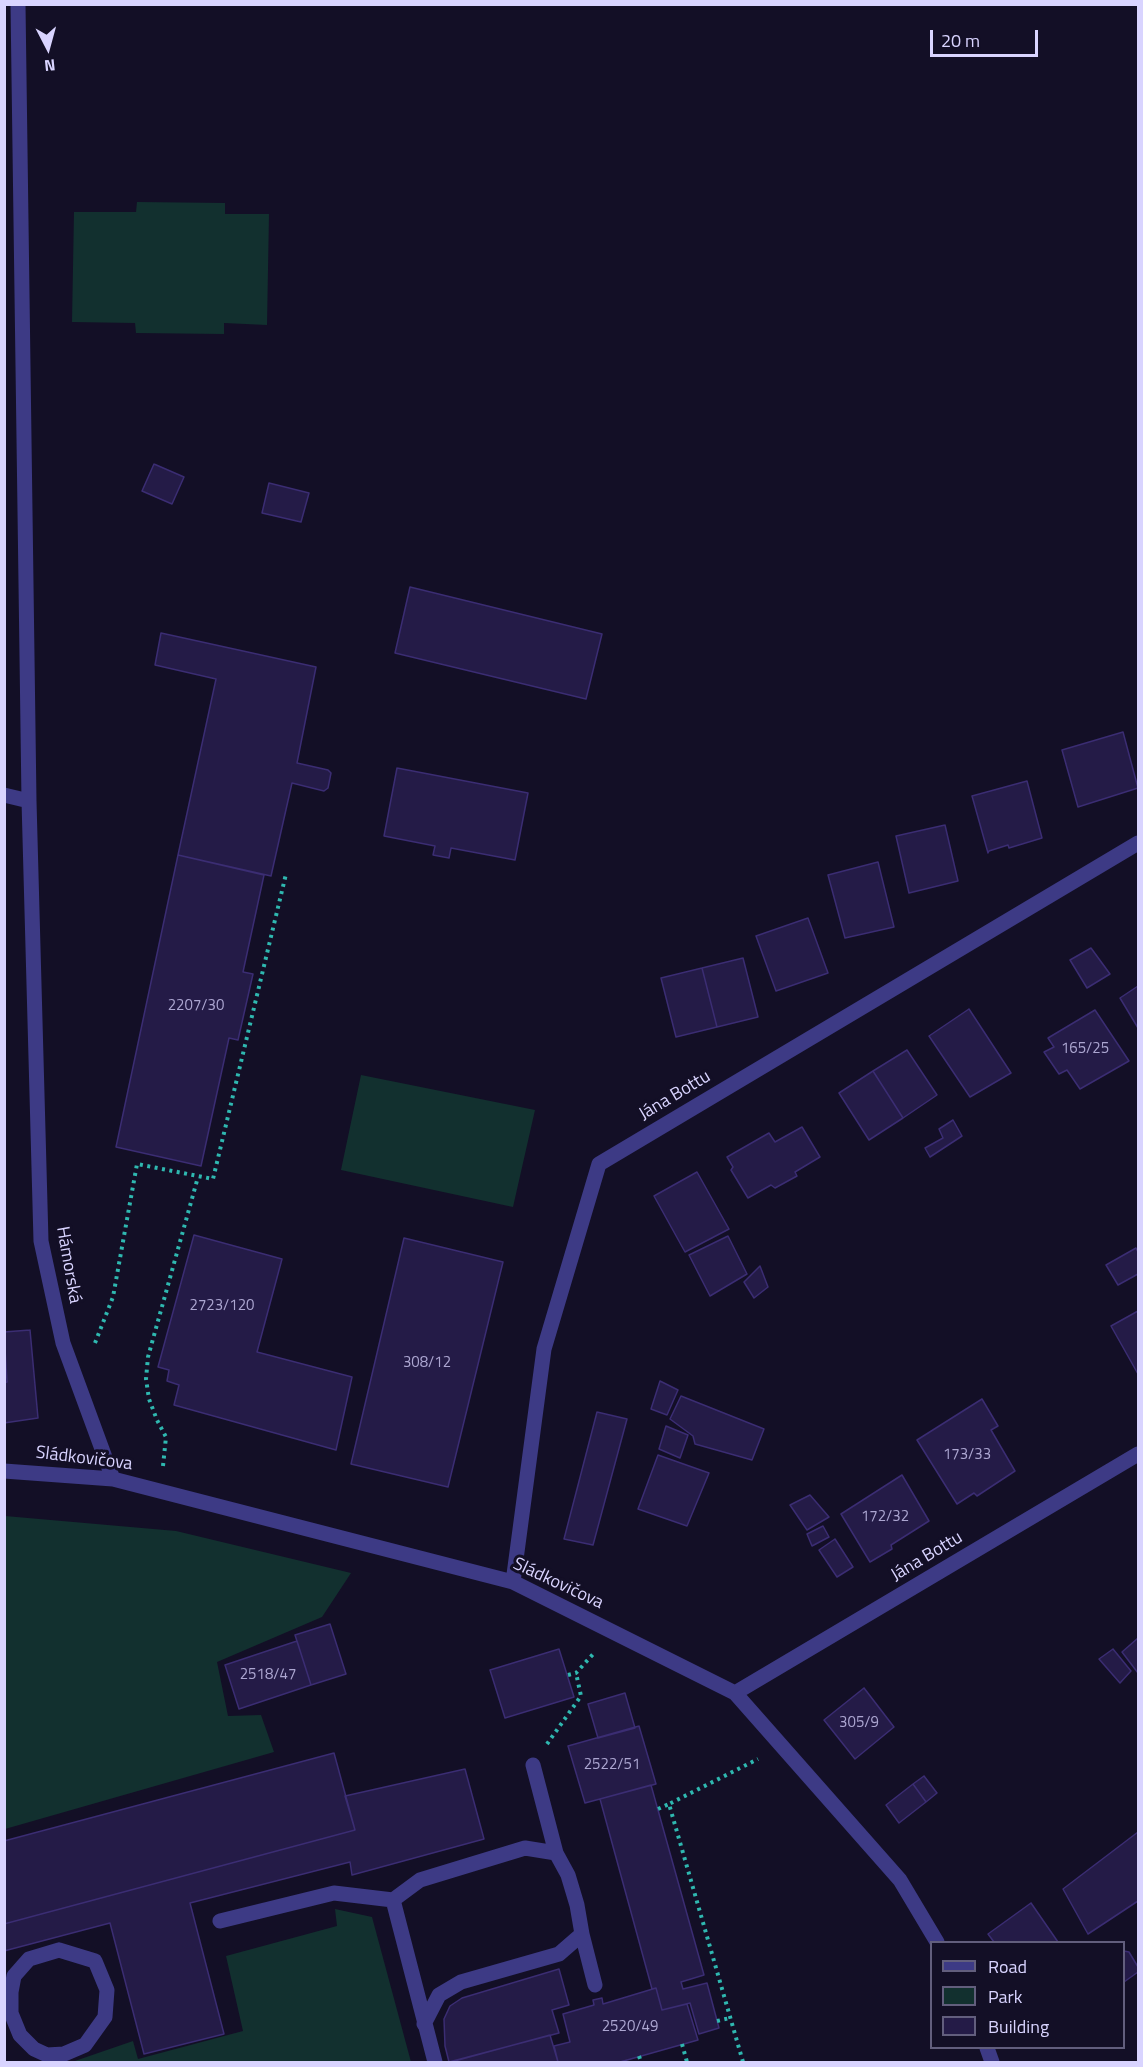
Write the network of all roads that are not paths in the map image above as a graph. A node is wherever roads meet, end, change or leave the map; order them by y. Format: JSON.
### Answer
{"nodes":[{"id":1,"x":18,"y":4,"type":"edge"},
{"id":2,"x":4,"y":795,"type":"edge"},
{"id":3,"x":29,"y":801,"type":"junction"},
{"id":4,"x":1138,"y":843,"type":"edge"},
{"id":5,"x":1138,"y":1454,"type":"edge"},
{"id":6,"x":4,"y":1471,"type":"edge"},
{"id":7,"x":113,"y":1479,"type":"junction"},
{"id":8,"x":513,"y":1582,"type":"junction"},
{"id":9,"x":735,"y":1694,"type":"junction"},
{"id":10,"x":533,"y":1765,"type":"dead end"},
{"id":11,"x":556,"y":1853,"type":"junction"},
{"id":12,"x":393,"y":1900,"type":"junction"},
{"id":13,"x":220,"y":1922,"type":"dead end"},
{"id":14,"x":582,"y":1934,"type":"junction"},
{"id":15,"x":936,"y":1941,"type":"edge"},
{"id":16,"x":595,"y":1985,"type":"dead end"},
{"id":17,"x":424,"y":2024,"type":"junction"},
{"id":18,"x":47,"y":2059,"type":"edge"},
{"id":19,"x":435,"y":2062,"type":"edge"}],
"edges":[{"from":1,"to":3,"type":"street","name":"Hámorská"},
{"from":2,"to":3,"type":"street"},
{"from":3,"to":7,"type":"street","name":"Hámorská"},
{"from":4,"to":8,"type":"street","name":"Jána Bottu"},
{"from":5,"to":9,"type":"street","name":"Jána Bottu"},
{"from":6,"to":7,"type":"street","name":"Sládkovičova"},
{"from":7,"to":8,"type":"street","name":"Sládkovičova"},
{"from":8,"to":9,"type":"street","name":"Sládkovičova"},
{"from":9,"to":15,"type":"street","name":"Sládkovičova"},
{"from":10,"to":11,"type":"street"},
{"from":11,"to":12,"type":"street"},
{"from":11,"to":14,"type":"street"},
{"from":12,"to":13,"type":"street"},
{"from":12,"to":17,"type":"street"},
{"from":14,"to":16,"type":"street"},
{"from":14,"to":17,"type":"street"},
{"from":17,"to":19,"type":"street"},
{"from":18,"to":18,"type":"street"}]}
